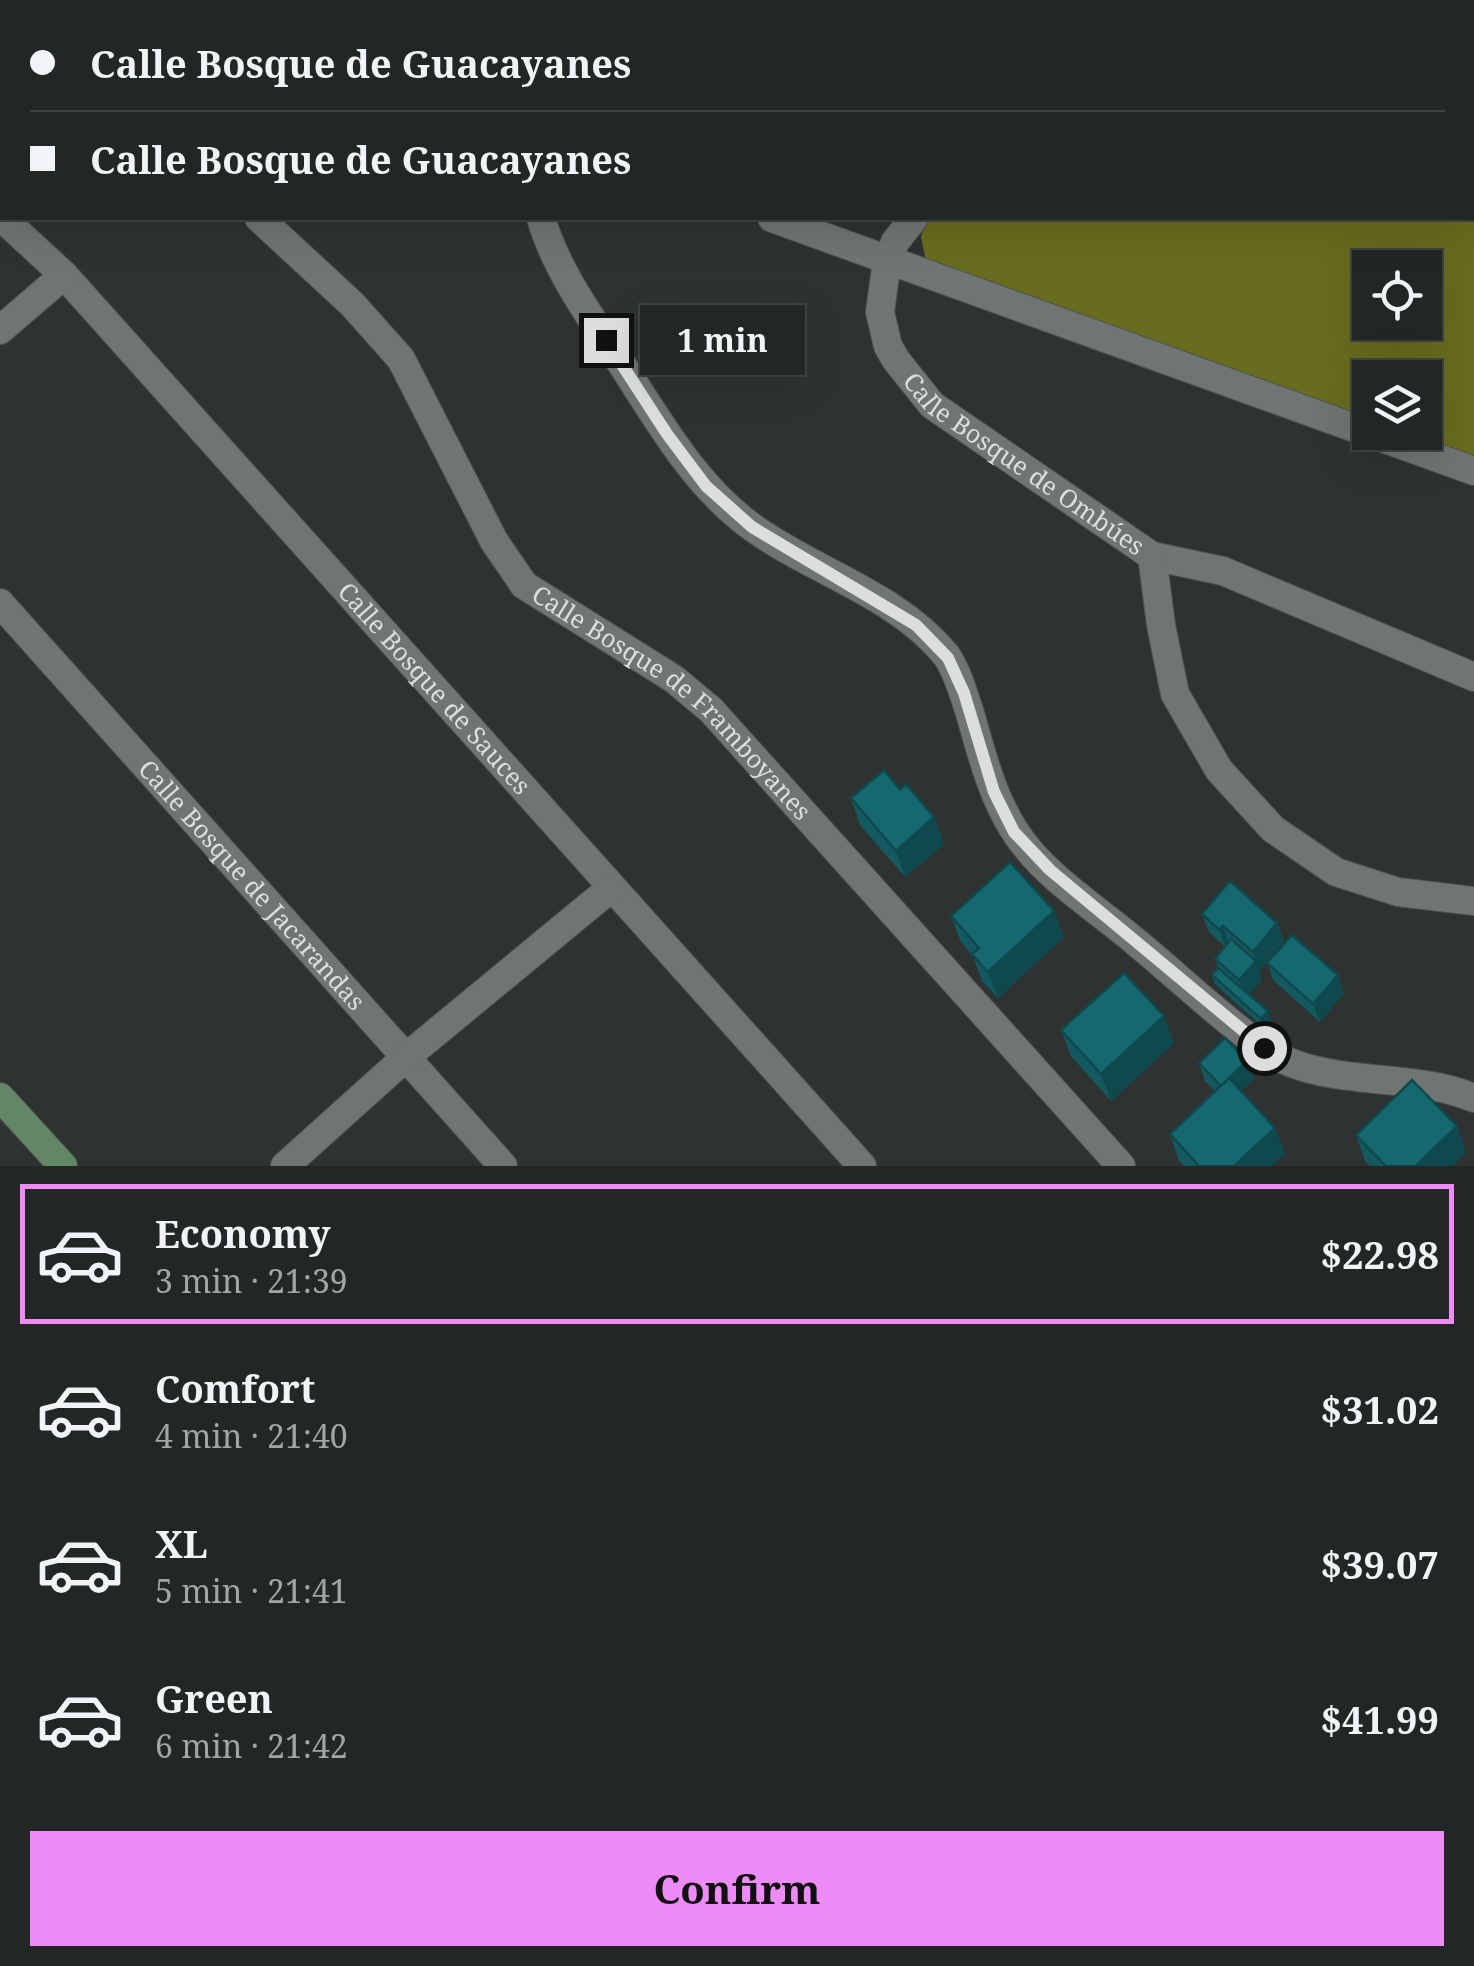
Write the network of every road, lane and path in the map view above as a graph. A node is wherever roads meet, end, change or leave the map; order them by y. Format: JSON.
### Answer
{"nodes":[{"id":1,"x":4,"y":220,"type":"edge"},
{"id":2,"x":261,"y":220,"type":"edge"},
{"id":3,"x":543,"y":220,"type":"edge"},
{"id":4,"x":777,"y":220,"type":"edge"},
{"id":5,"x":912,"y":220,"type":"edge"},
{"id":6,"x":887,"y":261,"type":"junction"},
{"id":7,"x":64,"y":275,"type":"junction"},
{"id":8,"x":0,"y":330,"type":"edge"},
{"id":9,"x":1474,"y":470,"type":"edge"},
{"id":10,"x":1152,"y":556,"type":"junction"},
{"id":11,"x":0,"y":603,"type":"edge"},
{"id":12,"x":1474,"y":678,"type":"edge"},
{"id":13,"x":611,"y":888,"type":"junction"},
{"id":14,"x":1474,"y":900,"type":"edge"},
{"id":15,"x":404,"y":1058,"type":"junction"},
{"id":16,"x":0,"y":1096,"type":"edge"},
{"id":17,"x":1474,"y":1098,"type":"edge"},
{"id":18,"x":63,"y":1166,"type":"edge"},
{"id":19,"x":284,"y":1166,"type":"edge"},
{"id":20,"x":503,"y":1166,"type":"edge"},
{"id":21,"x":862,"y":1166,"type":"edge"},
{"id":22,"x":1122,"y":1166,"type":"edge"}],
"edges":[{"from":1,"to":7,"type":"street","name":"Calle Bosque de Sauces"},
{"from":2,"to":22,"type":"street","name":"Calle Bosque de Framboyanes"},
{"from":3,"to":17,"type":"street"},
{"from":4,"to":6,"type":"street"},
{"from":5,"to":6,"type":"street","name":"Calle Bosque de Ombúes"},
{"from":6,"to":9,"type":"street"},
{"from":6,"to":10,"type":"street","name":"Calle Bosque de Ombúes"},
{"from":7,"to":8,"type":"street"},
{"from":7,"to":13,"type":"street","name":"Calle Bosque de Sauces"},
{"from":10,"to":12,"type":"street","name":"Calle Bosque de Ombúes"},
{"from":10,"to":14,"type":"street"},
{"from":11,"to":15,"type":"street","name":"Calle Bosque de Jacarandas"},
{"from":13,"to":15,"type":"street"},
{"from":13,"to":21,"type":"street","name":"Calle Bosque de Sauces"},
{"from":15,"to":19,"type":"street"},
{"from":15,"to":20,"type":"street","name":"Calle Bosque de Jacarandas"},
{"from":16,"to":18,"type":"main road"}]}
